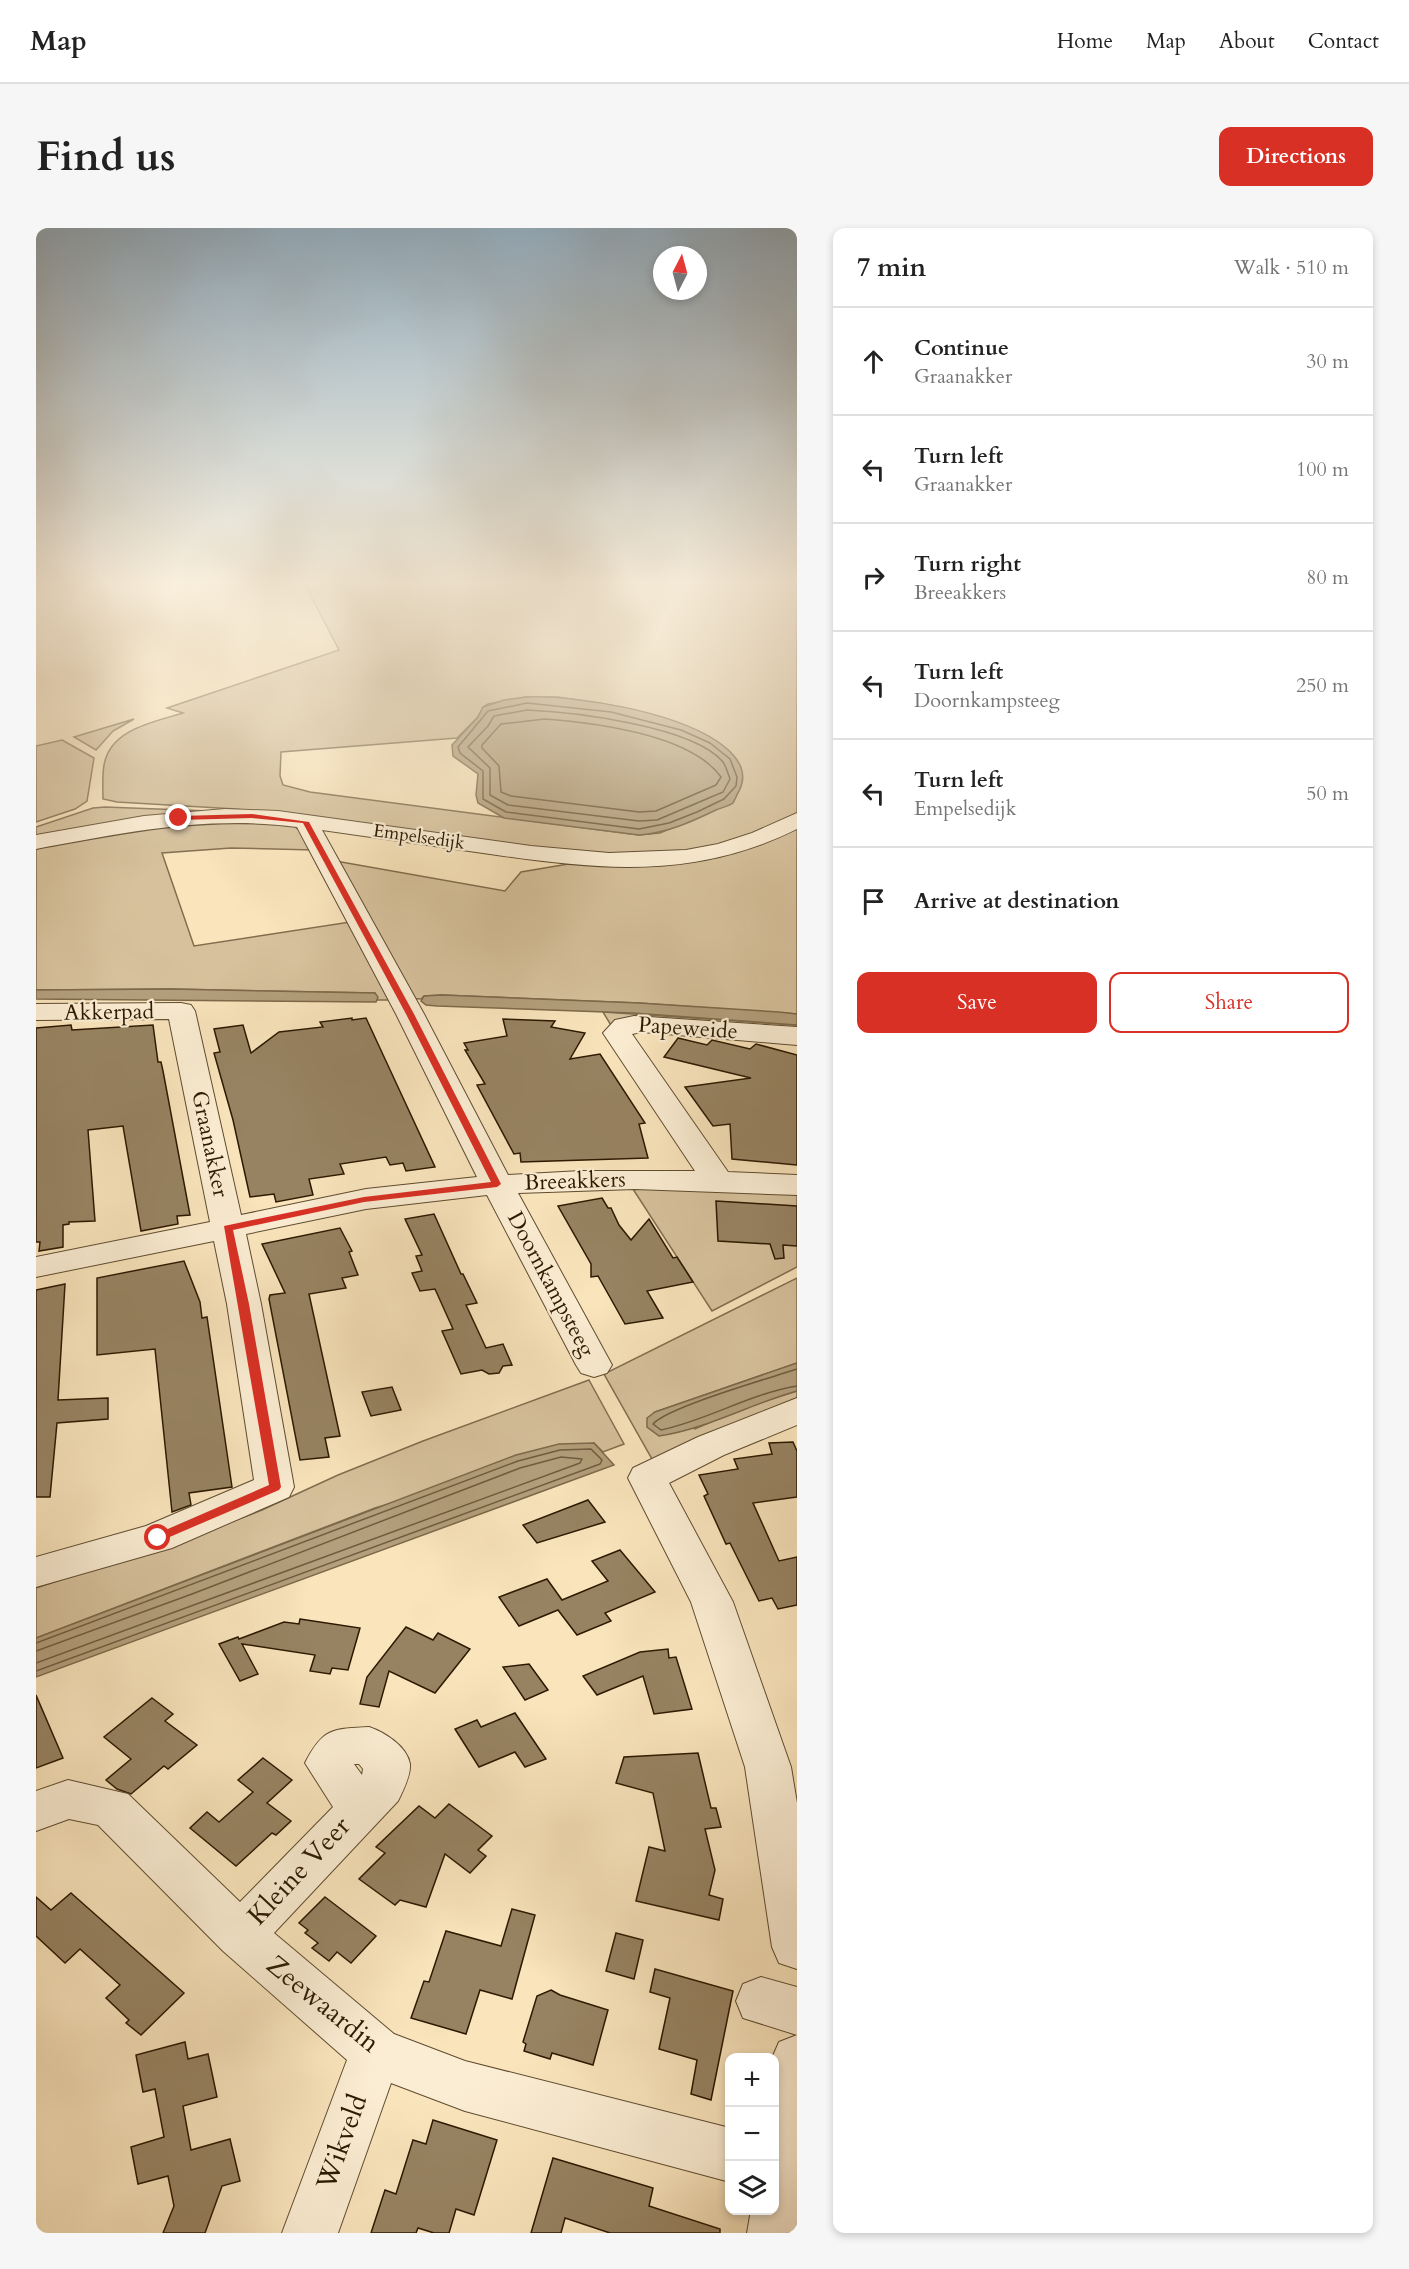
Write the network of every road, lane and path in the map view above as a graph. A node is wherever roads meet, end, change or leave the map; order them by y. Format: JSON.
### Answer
{"nodes":[{"id":1,"x":797,"y":820,"type":"edge"},
{"id":2,"x":306,"y":822,"type":"junction"},
{"id":3,"x":36,"y":842,"type":"edge"},
{"id":4,"x":181,"y":1011,"type":"joint"},
{"id":5,"x":36,"y":1012,"type":"edge"},
{"id":6,"x":797,"y":1036,"type":"edge"},
{"id":7,"x":717,"y":1179,"type":"junction"},
{"id":8,"x":497,"y":1184,"type":"junction"},
{"id":9,"x":797,"y":1185,"type":"edge"},
{"id":10,"x":228,"y":1228,"type":"junction"},
{"id":11,"x":36,"y":1267,"type":"edge"},
{"id":12,"x":594,"y":1365,"type":"dead end"},
{"id":13,"x":797,"y":1411,"type":"edge"},
{"id":14,"x":36,"y":1572,"type":"edge"},
{"id":15,"x":359,"y":1808,"type":"dead end"},
{"id":16,"x":36,"y":1811,"type":"edge"},
{"id":17,"x":240,"y":1935,"type":"junction"},
{"id":18,"x":797,"y":1947,"type":"edge"},
{"id":19,"x":376,"y":2052,"type":"junction"},
{"id":20,"x":797,"y":2060,"type":"edge"},
{"id":21,"x":725,"y":2154,"type":"edge"},
{"id":22,"x":780,"y":2169,"type":"edge"},
{"id":23,"x":310,"y":2233,"type":"edge"},
{"id":24,"x":775,"y":2233,"type":"edge"}],
"edges":[{"from":1,"to":2,"type":"street","name":"Empelsedijk"},
{"from":2,"to":3,"type":"street","name":"Empelsedijk"},
{"from":2,"to":8,"type":"street","name":"Doornkampsteeg"},
{"from":4,"to":5,"type":"street","name":"Akkerpad"},
{"from":4,"to":10,"type":"street","name":"Graanakker"},
{"from":6,"to":7,"type":"street","name":"Papeweide"},
{"from":7,"to":8,"type":"street","name":"Breeakkers"},
{"from":7,"to":9,"type":"street","name":"Breeakkers"},
{"from":8,"to":10,"type":"street","name":"Breeakkers"},
{"from":8,"to":12,"type":"street","name":"Doornkampsteeg"},
{"from":10,"to":11,"type":"street","name":"Breeakkers"},
{"from":10,"to":14,"type":"street","name":"Graanakker"},
{"from":13,"to":18,"type":"street"},
{"from":15,"to":17,"type":"street","name":"Kleine Veer"},
{"from":16,"to":17,"type":"street","name":"Zeewaardin"},
{"from":17,"to":19,"type":"street","name":"Zeewaardin"},
{"from":19,"to":21,"type":"street","name":"Zeewaardin"},
{"from":19,"to":23,"type":"street","name":"Wikveld"},
{"from":20,"to":22,"type":"street"},
{"from":22,"to":24,"type":"street"}]}
